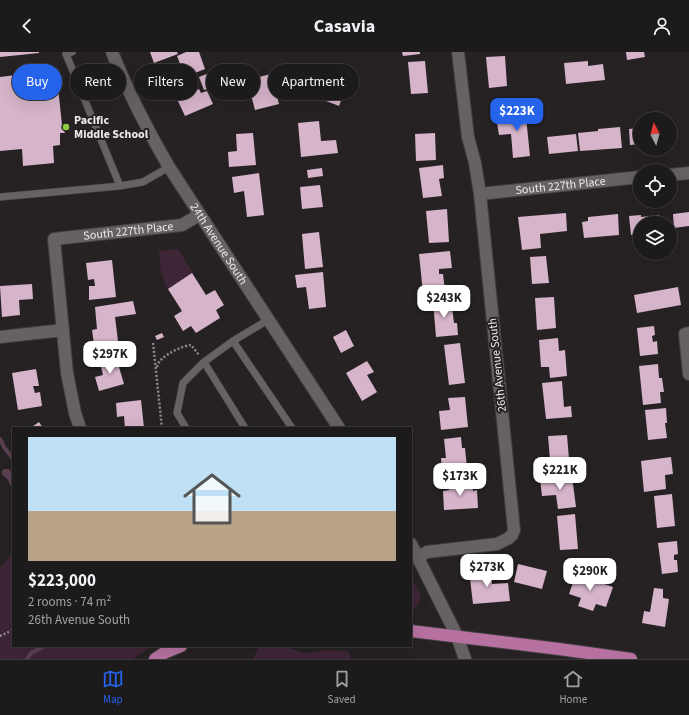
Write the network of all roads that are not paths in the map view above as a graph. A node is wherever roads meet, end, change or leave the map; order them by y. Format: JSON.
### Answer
{"nodes":[{"id":1,"x":72,"y":52,"type":"edge"},
{"id":2,"x":112,"y":52,"type":"edge"},
{"id":3,"x":458,"y":52,"type":"edge"},
{"id":4,"x":169,"y":167,"type":"junction"},
{"id":5,"x":689,"y":173,"type":"edge"},
{"id":6,"x":677,"y":174,"type":"edge"},
{"id":7,"x":633,"y":178,"type":"edge"},
{"id":8,"x":120,"y":186,"type":"junction"},
{"id":9,"x":480,"y":194,"type":"junction"},
{"id":10,"x":0,"y":197,"type":"edge"},
{"id":11,"x":200,"y":215,"type":"junction"},
{"id":12,"x":268,"y":320,"type":"junction"},
{"id":13,"x":63,"y":330,"type":"junction"},
{"id":14,"x":687,"y":333,"type":"edge"},
{"id":15,"x":0,"y":336,"type":"edge"},
{"id":16,"x":233,"y":341,"type":"junction"},
{"id":17,"x":204,"y":362,"type":"junction"},
{"id":18,"x":689,"y":374,"type":"edge"},
{"id":19,"x":80,"y":427,"type":"edge"},
{"id":20,"x":185,"y":427,"type":"edge"},
{"id":21,"x":244,"y":427,"type":"edge"},
{"id":22,"x":291,"y":427,"type":"edge"},
{"id":23,"x":338,"y":427,"type":"edge"},
{"id":24,"x":412,"y":546,"type":"edge"},
{"id":25,"x":418,"y":557,"type":"junction"},
{"id":26,"x":412,"y":631,"type":"edge"},
{"id":27,"x":458,"y":636,"type":"junction"},
{"id":28,"x":179,"y":647,"type":"edge"},
{"id":29,"x":155,"y":659,"type":"edge"},
{"id":30,"x":465,"y":659,"type":"edge"},
{"id":31,"x":631,"y":659,"type":"edge"}],
"edges":[{"from":1,"to":8,"type":"lane"},
{"from":2,"to":4,"type":"street","name":"24th Avenue South"},
{"from":3,"to":9,"type":"street","name":"26th Avenue South"},
{"from":4,"to":8,"type":"lane"},
{"from":4,"to":11,"type":"street","name":"24th Avenue South"},
{"from":5,"to":6,"type":"street"},
{"from":7,"to":9,"type":"street","name":"South 227th Place"},
{"from":8,"to":10,"type":"lane"},
{"from":9,"to":25,"type":"street","name":"26th Avenue South"},
{"from":11,"to":12,"type":"street","name":"24th Avenue South"},
{"from":11,"to":13,"type":"street","name":"South 227th Place"},
{"from":12,"to":16,"type":"lane"},
{"from":12,"to":23,"type":"street","name":"24th Avenue South"},
{"from":13,"to":15,"type":"street"},
{"from":13,"to":19,"type":"street"},
{"from":14,"to":18,"type":"street"},
{"from":16,"to":17,"type":"lane"},
{"from":16,"to":22,"type":"lane"},
{"from":17,"to":20,"type":"lane"},
{"from":17,"to":21,"type":"lane"},
{"from":24,"to":25,"type":"street"},
{"from":25,"to":27,"type":"street"},
{"from":26,"to":27,"type":"main road"},
{"from":27,"to":30,"type":"street"},
{"from":27,"to":31,"type":"main road"},
{"from":28,"to":29,"type":"main road"}]}
